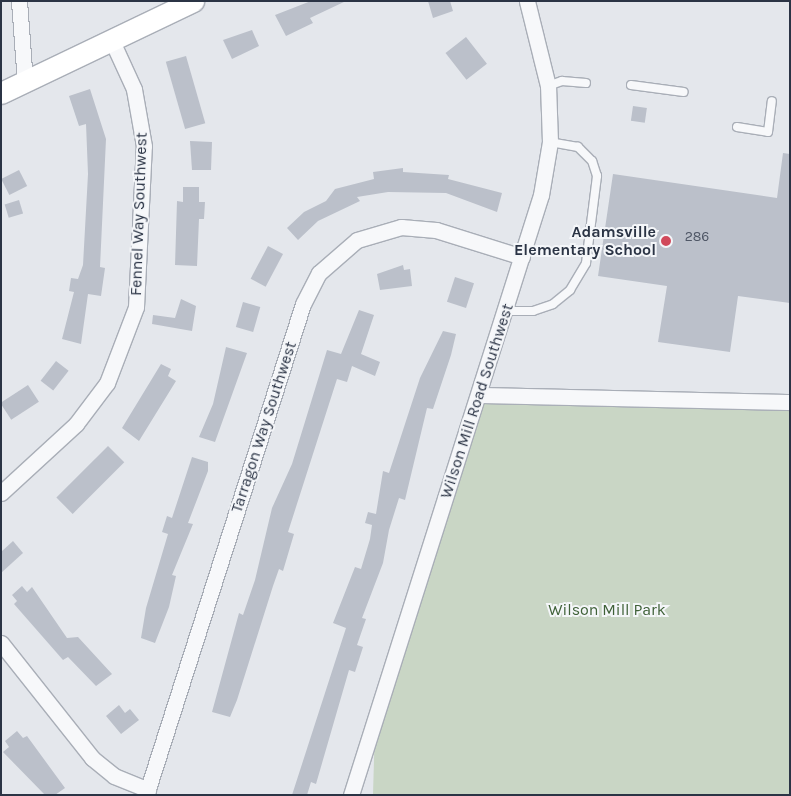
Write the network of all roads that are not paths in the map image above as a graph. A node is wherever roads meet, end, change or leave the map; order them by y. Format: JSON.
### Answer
{"nodes":[{"id":1,"x":19,"y":1,"type":"edge"},
{"id":2,"x":193,"y":1,"type":"edge"},
{"id":3,"x":527,"y":1,"type":"edge"},
{"id":4,"x":112,"y":42,"type":"junction"},
{"id":5,"x":25,"y":82,"type":"junction"},
{"id":6,"x":586,"y":83,"type":"dead end"},
{"id":7,"x":548,"y":86,"type":"junction"},
{"id":8,"x":631,"y":86,"type":"dead end"},
{"id":9,"x":684,"y":92,"type":"dead end"},
{"id":10,"x":1,"y":94,"type":"edge"},
{"id":11,"x":772,"y":101,"type":"dead end"},
{"id":12,"x":737,"y":127,"type":"dead end"},
{"id":13,"x":550,"y":142,"type":"junction"},
{"id":14,"x":522,"y":257,"type":"junction"},
{"id":15,"x":505,"y":311,"type":"junction"},
{"id":16,"x":478,"y":395,"type":"junction"},
{"id":17,"x":790,"y":402,"type":"edge"},
{"id":18,"x":1,"y":493,"type":"edge"},
{"id":19,"x":1,"y":643,"type":"edge"},
{"id":20,"x":147,"y":792,"type":"edge"},
{"id":21,"x":351,"y":795,"type":"edge"}],
"edges":[{"from":1,"to":5,"type":"street"},
{"from":2,"to":4,"type":"street"},
{"from":3,"to":7,"type":"street","name":"Wilson Mill Road Southwest"},
{"from":4,"to":5,"type":"street"},
{"from":4,"to":18,"type":"street","name":"Fennel Way Southwest"},
{"from":5,"to":10,"type":"street"},
{"from":6,"to":7,"type":"lane"},
{"from":7,"to":13,"type":"street","name":"Wilson Mill Road Southwest"},
{"from":8,"to":9,"type":"lane"},
{"from":11,"to":12,"type":"lane"},
{"from":13,"to":14,"type":"street","name":"Wilson Mill Road Southwest"},
{"from":13,"to":15,"type":"lane"},
{"from":14,"to":15,"type":"street","name":"Wilson Mill Road Southwest"},
{"from":14,"to":20,"type":"street","name":"Tarragon Way Southwest"},
{"from":15,"to":16,"type":"street","name":"Wilson Mill Road Southwest"},
{"from":16,"to":17,"type":"street"},
{"from":16,"to":21,"type":"street","name":"Wilson Mill Road Southwest"},
{"from":19,"to":20,"type":"street"}]}
